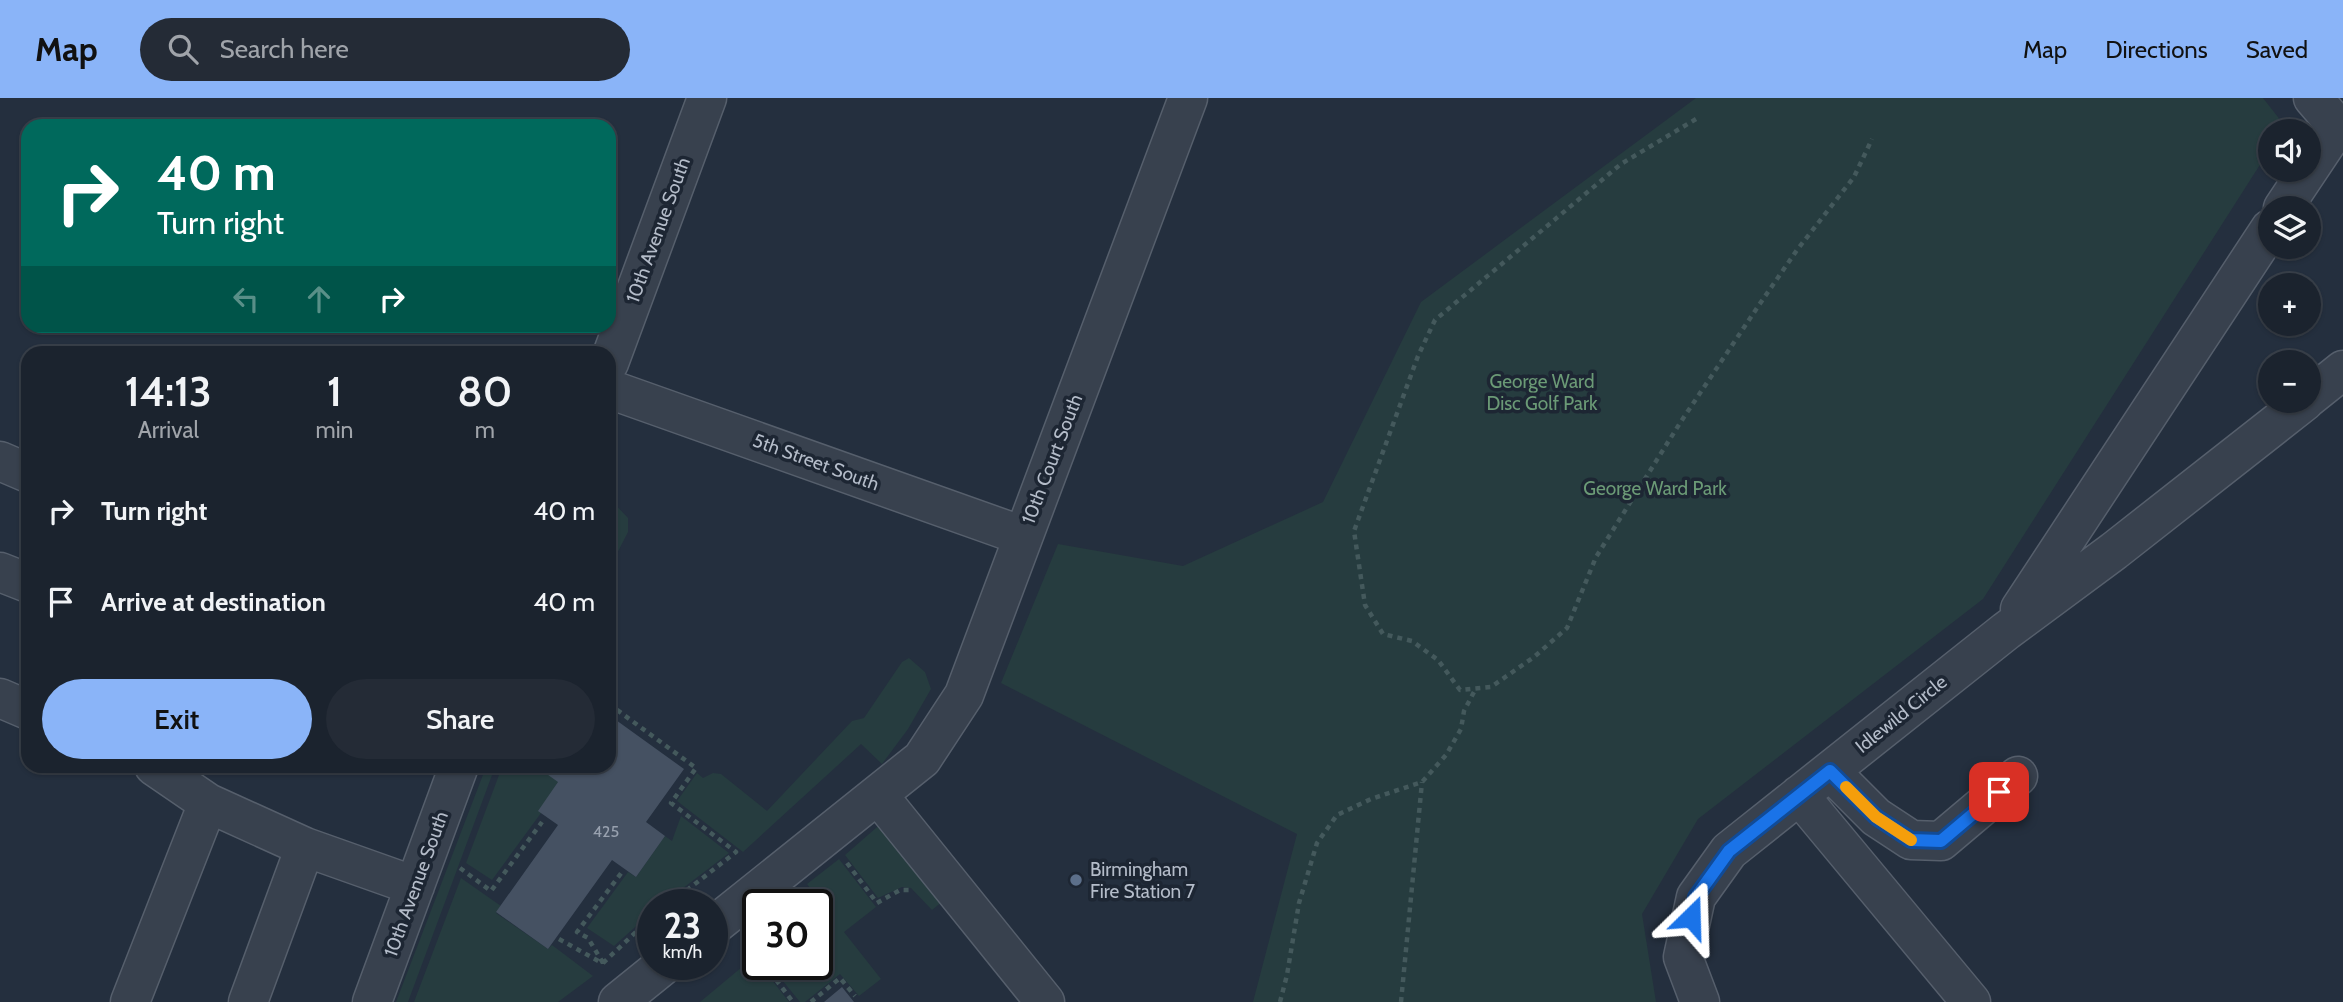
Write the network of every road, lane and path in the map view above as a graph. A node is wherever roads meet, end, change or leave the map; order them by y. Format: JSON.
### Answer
{"nodes":[{"id":1,"x":707,"y":98,"type":"edge"},
{"id":2,"x":1188,"y":98,"type":"edge"},
{"id":3,"x":2313,"y":98,"type":"edge"},
{"id":4,"x":1696,"y":119,"type":"dead end"},
{"id":5,"x":2340,"y":130,"type":"edge"},
{"id":6,"x":1872,"y":139,"type":"dead end"},
{"id":7,"x":2292,"y":196,"type":"edge"},
{"id":8,"x":2258,"y":247,"type":"edge"},
{"id":9,"x":615,"y":346,"type":"edge"},
{"id":10,"x":2343,"y":370,"type":"edge"},
{"id":11,"x":2321,"y":388,"type":"edge"},
{"id":12,"x":616,"y":391,"type":"edge"},
{"id":13,"x":2290,"y":413,"type":"edge"},
{"id":14,"x":0,"y":461,"type":"edge"},
{"id":15,"x":21,"y":470,"type":"edge"},
{"id":16,"x":1023,"y":536,"type":"junction"},
{"id":17,"x":0,"y":572,"type":"edge"},
{"id":18,"x":21,"y":580,"type":"edge"},
{"id":19,"x":2006,"y":631,"type":"junction"},
{"id":20,"x":1475,"y":690,"type":"junction"},
{"id":21,"x":0,"y":698,"type":"edge"},
{"id":22,"x":21,"y":707,"type":"edge"},
{"id":23,"x":616,"y":709,"type":"edge"},
{"id":24,"x":1830,"y":771,"type":"junction"},
{"id":25,"x":164,"y":773,"type":"edge"},
{"id":26,"x":456,"y":773,"type":"edge"},
{"id":27,"x":2018,"y":776,"type":"dead end"},
{"id":28,"x":1422,"y":782,"type":"junction"},
{"id":29,"x":877,"y":795,"type":"junction"},
{"id":30,"x":1799,"y":795,"type":"junction"},
{"id":31,"x":208,"y":803,"type":"junction"},
{"id":32,"x":542,"y":822,"type":"dead end"},
{"id":33,"x":305,"y":847,"type":"junction"},
{"id":34,"x":842,"y":856,"type":"dead end"},
{"id":35,"x":460,"y":868,"type":"dead end"},
{"id":36,"x":622,"y":872,"type":"dead end"},
{"id":37,"x":415,"y":886,"type":"junction"},
{"id":38,"x":689,"y":889,"type":"edge"},
{"id":39,"x":911,"y":890,"type":"dead end"},
{"id":40,"x":728,"y":914,"type":"edge"},
{"id":41,"x":637,"y":931,"type":"edge"},
{"id":42,"x":558,"y":939,"type":"dead end"},
{"id":43,"x":603,"y":963,"type":"junction"},
{"id":44,"x":646,"y":980,"type":"edge"},
{"id":45,"x":776,"y":980,"type":"edge"},
{"id":46,"x":855,"y":996,"type":"dead end"},
{"id":47,"x":130,"y":1002,"type":"edge"},
{"id":48,"x":248,"y":1002,"type":"edge"},
{"id":49,"x":372,"y":1002,"type":"edge"},
{"id":50,"x":618,"y":1002,"type":"edge"},
{"id":51,"x":793,"y":1002,"type":"edge"},
{"id":52,"x":811,"y":1002,"type":"edge"},
{"id":53,"x":1045,"y":1002,"type":"edge"},
{"id":54,"x":1280,"y":1002,"type":"edge"},
{"id":55,"x":1401,"y":1002,"type":"edge"},
{"id":56,"x":1700,"y":1002,"type":"edge"},
{"id":57,"x":1971,"y":1002,"type":"edge"}],
"edges":[{"from":1,"to":9,"type":"street","name":"10th Avenue South"},
{"from":2,"to":16,"type":"street","name":"10th Court South"},
{"from":3,"to":5,"type":"street"},
{"from":4,"to":20,"type":"path"},
{"from":5,"to":7,"type":"street"},
{"from":6,"to":20,"type":"path"},
{"from":8,"to":19,"type":"street","name":"Idlewild Circle"},
{"from":10,"to":11,"type":"street","name":"Idlewild Circle"},
{"from":12,"to":16,"type":"street","name":"5th Street South"},
{"from":13,"to":19,"type":"street","name":"Idlewild Circle"},
{"from":14,"to":15,"type":"street"},
{"from":16,"to":29,"type":"street","name":"10th Court South"},
{"from":17,"to":18,"type":"street"},
{"from":19,"to":24,"type":"street","name":"Idlewild Circle"},
{"from":20,"to":28,"type":"path"},
{"from":21,"to":22,"type":"street"},
{"from":23,"to":38,"type":"path"},
{"from":24,"to":27,"type":"street"},
{"from":24,"to":30,"type":"street","name":"Idlewild Circle"},
{"from":25,"to":31,"type":"street"},
{"from":26,"to":37,"type":"street","name":"10th Avenue South"},
{"from":28,"to":54,"type":"path"},
{"from":28,"to":55,"type":"path"},
{"from":29,"to":40,"type":"street","name":"10th Court South"},
{"from":29,"to":53,"type":"street"},
{"from":30,"to":56,"type":"street","name":"Idlewild Circle"},
{"from":30,"to":57,"type":"street"},
{"from":31,"to":33,"type":"street"},
{"from":31,"to":47,"type":"street"},
{"from":32,"to":35,"type":"path"},
{"from":33,"to":37,"type":"street"},
{"from":33,"to":48,"type":"street"},
{"from":34,"to":39,"type":"path"},
{"from":36,"to":43,"type":"path"},
{"from":37,"to":49,"type":"street","name":"10th Avenue South"},
{"from":41,"to":43,"type":"path"},
{"from":42,"to":43,"type":"path"},
{"from":44,"to":50,"type":"street"},
{"from":45,"to":51,"type":"path"},
{"from":46,"to":52,"type":"path"}]}
